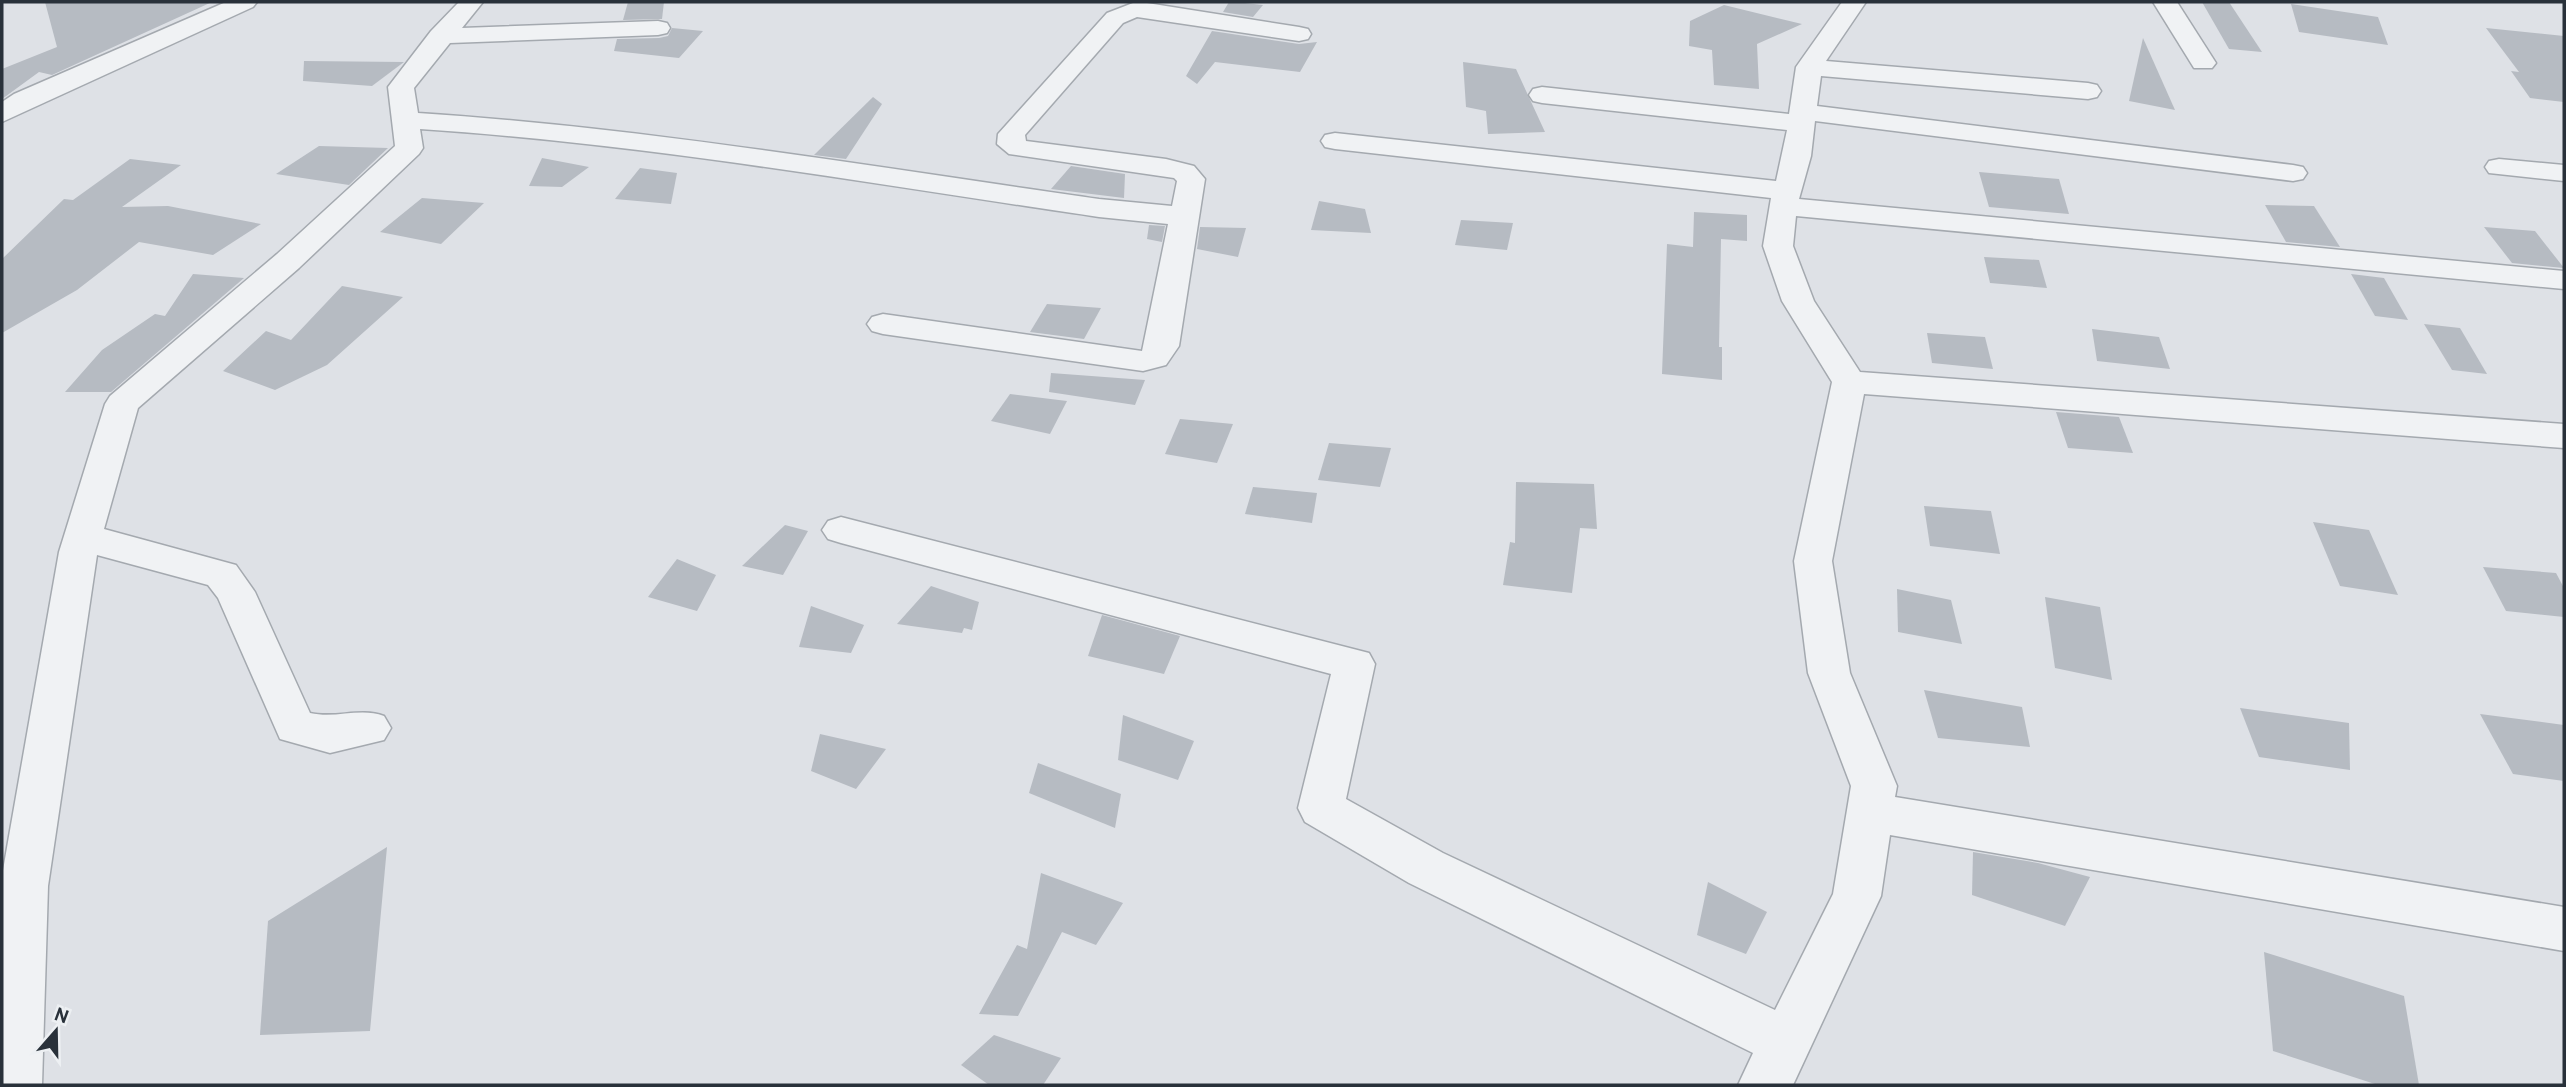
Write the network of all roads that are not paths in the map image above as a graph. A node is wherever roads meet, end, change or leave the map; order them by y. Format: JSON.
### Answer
{"nodes":[{"id":1,"x":245,"y":2,"type":"edge"},
{"id":2,"x":471,"y":2,"type":"edge"},
{"id":3,"x":1854,"y":2,"type":"edge"},
{"id":4,"x":2165,"y":2,"type":"edge"},
{"id":5,"x":657,"y":28,"type":"dead end"},
{"id":6,"x":1299,"y":34,"type":"dead end"},
{"id":7,"x":440,"y":36,"type":"junction"},
{"id":8,"x":2203,"y":63,"type":"dead end"},
{"id":9,"x":1810,"y":67,"type":"junction"},
{"id":10,"x":2088,"y":91,"type":"dead end"},
{"id":11,"x":1542,"y":95,"type":"dead end"},
{"id":12,"x":2,"y":114,"type":"edge"},
{"id":13,"x":1802,"y":117,"type":"junction"},
{"id":14,"x":407,"y":120,"type":"junction"},
{"id":15,"x":1335,"y":141,"type":"dead end"},
{"id":16,"x":2499,"y":167,"type":"dead end"},
{"id":17,"x":2294,"y":173,"type":"dead end"},
{"id":18,"x":2564,"y":173,"type":"edge"},
{"id":19,"x":1785,"y":198,"type":"junction"},
{"id":20,"x":1182,"y":216,"type":"junction"},
{"id":21,"x":2564,"y":280,"type":"edge"},
{"id":22,"x":883,"y":324,"type":"dead end"},
{"id":23,"x":1849,"y":382,"type":"junction"},
{"id":24,"x":2564,"y":436,"type":"edge"},
{"id":25,"x":841,"y":530,"type":"dead end"},
{"id":26,"x":82,"y":537,"type":"junction"},
{"id":27,"x":369,"y":728,"type":"dead end"},
{"id":28,"x":1870,"y":812,"type":"junction"},
{"id":29,"x":2564,"y":929,"type":"edge"},
{"id":30,"x":1788,"y":1043,"type":"junction"},
{"id":31,"x":15,"y":1085,"type":"edge"},
{"id":32,"x":1765,"y":1085,"type":"edge"}],
"edges":[{"from":1,"to":12,"type":"street"},
{"from":2,"to":7,"type":"street"},
{"from":3,"to":9,"type":"street"},
{"from":4,"to":8,"type":"street"},
{"from":5,"to":7,"type":"street"},
{"from":6,"to":20,"type":"street"},
{"from":7,"to":14,"type":"street"},
{"from":9,"to":10,"type":"street"},
{"from":9,"to":13,"type":"street"},
{"from":11,"to":13,"type":"street"},
{"from":13,"to":17,"type":"street"},
{"from":13,"to":19,"type":"street"},
{"from":14,"to":20,"type":"street"},
{"from":14,"to":26,"type":"street"},
{"from":15,"to":19,"type":"street"},
{"from":16,"to":18,"type":"street"},
{"from":19,"to":21,"type":"street"},
{"from":19,"to":23,"type":"street"},
{"from":20,"to":22,"type":"street"},
{"from":23,"to":24,"type":"street"},
{"from":23,"to":28,"type":"street"},
{"from":25,"to":30,"type":"street"},
{"from":26,"to":27,"type":"street"},
{"from":26,"to":31,"type":"street"},
{"from":28,"to":29,"type":"street"},
{"from":28,"to":30,"type":"street"},
{"from":30,"to":32,"type":"street"}]}
